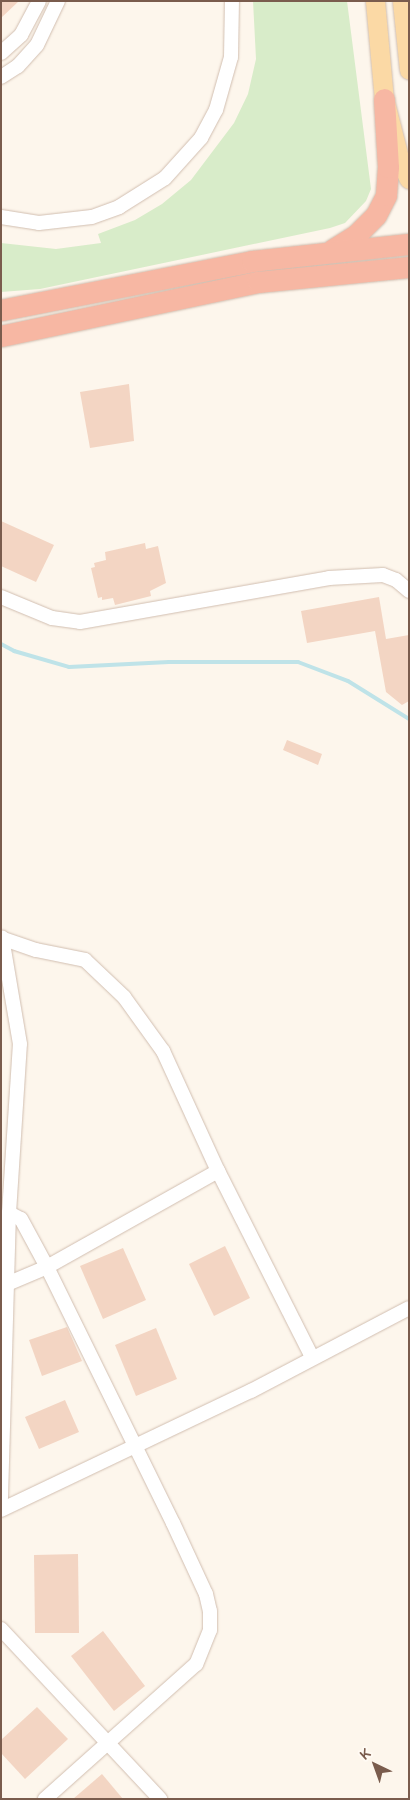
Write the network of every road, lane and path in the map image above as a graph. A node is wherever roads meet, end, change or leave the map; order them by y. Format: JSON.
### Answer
{"nodes":[{"id":1,"x":39,"y":1,"type":"edge"},
{"id":2,"x":58,"y":1,"type":"edge"},
{"id":3,"x":232,"y":1,"type":"edge"},
{"id":4,"x":375,"y":1,"type":"edge"},
{"id":5,"x":402,"y":1,"type":"edge"},
{"id":6,"x":1,"y":53,"type":"edge"},
{"id":7,"x":409,"y":70,"type":"edge"},
{"id":8,"x":1,"y":77,"type":"edge"},
{"id":9,"x":384,"y":99,"type":"junction"},
{"id":10,"x":409,"y":179,"type":"edge"},
{"id":11,"x":1,"y":217,"type":"edge"},
{"id":12,"x":409,"y":244,"type":"edge"},
{"id":13,"x":331,"y":251,"type":"junction"},
{"id":14,"x":409,"y":266,"type":"edge"},
{"id":15,"x":342,"y":271,"type":"junction"},
{"id":16,"x":409,"y":281,"type":"edge"},
{"id":17,"x":2,"y":309,"type":"edge"},
{"id":18,"x":1,"y":336,"type":"edge"},
{"id":19,"x":409,"y":592,"type":"edge"},
{"id":20,"x":1,"y":597,"type":"edge"},
{"id":21,"x":2,"y":938,"type":"edge"},
{"id":22,"x":218,"y":1171,"type":"junction"},
{"id":23,"x":9,"y":1213,"type":"junction"},
{"id":24,"x":47,"y":1268,"type":"junction"},
{"id":25,"x":7,"y":1284,"type":"junction"},
{"id":26,"x":409,"y":1308,"type":"edge"},
{"id":27,"x":312,"y":1358,"type":"junction"},
{"id":28,"x":136,"y":1445,"type":"junction"},
{"id":29,"x":1,"y":1498,"type":"edge"},
{"id":30,"x":1,"y":1510,"type":"edge"},
{"id":31,"x":1,"y":1629,"type":"edge"},
{"id":32,"x":106,"y":1743,"type":"junction"},
{"id":33,"x":45,"y":1799,"type":"edge"},
{"id":34,"x":160,"y":1799,"type":"edge"}],
"edges":[{"from":1,"to":6,"type":"street"},
{"from":2,"to":8,"type":"street"},
{"from":3,"to":11,"type":"street"},
{"from":4,"to":9,"type":"main road"},
{"from":5,"to":7,"type":"main road"},
{"from":9,"to":10,"type":"main road"},
{"from":9,"to":13,"type":"highway"},
{"from":12,"to":13,"type":"highway"},
{"from":13,"to":17,"type":"highway"},
{"from":14,"to":15,"type":"highway"},
{"from":15,"to":16,"type":"highway"},
{"from":15,"to":18,"type":"highway"},
{"from":19,"to":20,"type":"street"},
{"from":21,"to":22,"type":"street"},
{"from":21,"to":23,"type":"street"},
{"from":22,"to":24,"type":"street"},
{"from":22,"to":27,"type":"street"},
{"from":23,"to":24,"type":"street"},
{"from":23,"to":25,"type":"street"},
{"from":24,"to":25,"type":"street"},
{"from":24,"to":28,"type":"street"},
{"from":25,"to":29,"type":"street"},
{"from":26,"to":27,"type":"street"},
{"from":27,"to":28,"type":"street"},
{"from":28,"to":30,"type":"street"},
{"from":28,"to":32,"type":"street"},
{"from":31,"to":32,"type":"street"},
{"from":32,"to":33,"type":"street"},
{"from":32,"to":34,"type":"street"}]}
